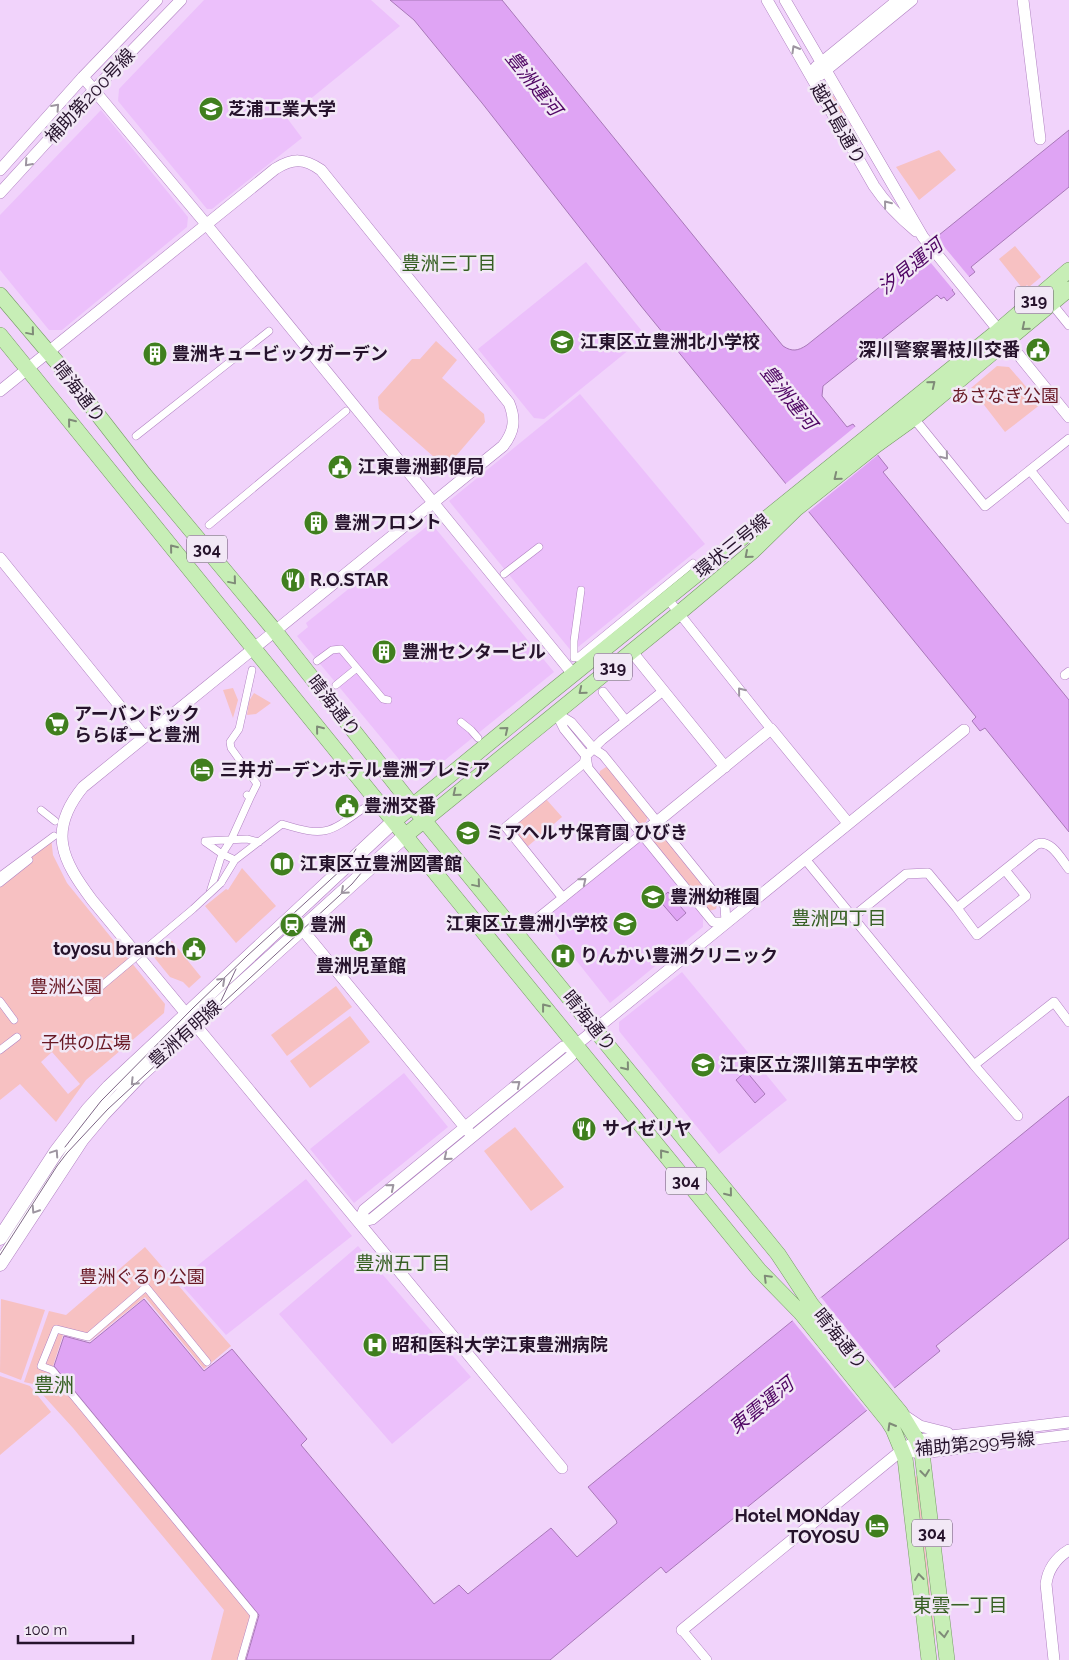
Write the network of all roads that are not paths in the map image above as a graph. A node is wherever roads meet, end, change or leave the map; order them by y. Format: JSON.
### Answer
{"nodes":[{"id":1,"x":156,"y":0,"type":"edge"},
{"id":2,"x":181,"y":0,"type":"edge"},
{"id":3,"x":767,"y":0,"type":"edge"},
{"id":4,"x":785,"y":0,"type":"edge"},
{"id":5,"x":898,"y":0,"type":"edge"},
{"id":6,"x":912,"y":0,"type":"edge"},
{"id":7,"x":1023,"y":0,"type":"edge"},
{"id":8,"x":169,"y":12,"type":"junction"},
{"id":9,"x":823,"y":67,"type":"junction"},
{"id":10,"x":811,"y":76,"type":"junction"},
{"id":11,"x":83,"y":77,"type":"junction"},
{"id":12,"x":94,"y":90,"type":"junction"},
{"id":13,"x":1040,"y":139,"type":"dead end"},
{"id":14,"x":0,"y":170,"type":"edge"},
{"id":15,"x":0,"y":193,"type":"edge"},
{"id":16,"x":206,"y":224,"type":"junction"},
{"id":17,"x":923,"y":237,"type":"junction"},
{"id":18,"x":1069,"y":270,"type":"edge"},
{"id":19,"x":1069,"y":289,"type":"edge"},
{"id":20,"x":0,"y":295,"type":"edge"},
{"id":21,"x":1052,"y":304,"type":"junction"},
{"id":22,"x":1069,"y":325,"type":"edge"},
{"id":23,"x":269,"y":331,"type":"dead end"},
{"id":24,"x":0,"y":335,"type":"edge"},
{"id":25,"x":1003,"y":336,"type":"junction"},
{"id":26,"x":48,"y":352,"type":"junction"},
{"id":27,"x":27,"y":369,"type":"junction"},
{"id":28,"x":0,"y":391,"type":"edge"},
{"id":29,"x":904,"y":406,"type":"junction"},
{"id":30,"x":346,"y":410,"type":"dead end"},
{"id":31,"x":1069,"y":417,"type":"edge"},
{"id":32,"x":914,"y":418,"type":"junction"},
{"id":33,"x":136,"y":436,"type":"dead end"},
{"id":34,"x":1069,"y":439,"type":"edge"},
{"id":35,"x":871,"y":442,"type":"junction"},
{"id":36,"x":1030,"y":470,"type":"junction"},
{"id":37,"x":144,"y":474,"type":"junction"},
{"id":38,"x":126,"y":491,"type":"junction"},
{"id":39,"x":433,"y":502,"type":"junction"},
{"id":40,"x":792,"y":504,"type":"junction"},
{"id":41,"x":172,"y":507,"type":"junction"},
{"id":42,"x":1069,"y":519,"type":"edge"},
{"id":43,"x":153,"y":524,"type":"junction"},
{"id":44,"x":209,"y":524,"type":"dead end"},
{"id":45,"x":539,"y":547,"type":"dead end"},
{"id":46,"x":0,"y":558,"type":"edge"},
{"id":47,"x":693,"y":563,"type":"dead end"},
{"id":48,"x":504,"y":574,"type":"dead end"},
{"id":49,"x":581,"y":590,"type":"dead end"},
{"id":50,"x":667,"y":598,"type":"junction"},
{"id":51,"x":679,"y":613,"type":"junction"},
{"id":52,"x":275,"y":631,"type":"junction"},
{"id":53,"x":254,"y":648,"type":"junction"},
{"id":54,"x":632,"y":652,"type":"junction"},
{"id":55,"x":317,"y":661,"type":"dead end"},
{"id":56,"x":357,"y":668,"type":"junction"},
{"id":57,"x":252,"y":670,"type":"dead end"},
{"id":58,"x":573,"y":674,"type":"junction"},
{"id":59,"x":336,"y":685,"type":"dead end"},
{"id":60,"x":663,"y":691,"type":"junction"},
{"id":61,"x":603,"y":692,"type":"dead end"},
{"id":62,"x":544,"y":698,"type":"junction"},
{"id":63,"x":388,"y":700,"type":"dead end"},
{"id":64,"x":556,"y":713,"type":"junction"},
{"id":65,"x":626,"y":721,"type":"junction"},
{"id":66,"x":461,"y":722,"type":"dead end"},
{"id":67,"x":772,"y":729,"type":"junction"},
{"id":68,"x":964,"y":730,"type":"dead end"},
{"id":69,"x":144,"y":736,"type":"junction"},
{"id":70,"x":478,"y":738,"type":"dead end"},
{"id":71,"x":594,"y":749,"type":"junction"},
{"id":72,"x":586,"y":756,"type":"junction"},
{"id":73,"x":725,"y":767,"type":"junction"},
{"id":74,"x":412,"y":804,"type":"junction"},
{"id":75,"x":364,"y":808,"type":"dead end"},
{"id":76,"x":40,"y":810,"type":"dead end"},
{"id":77,"x":424,"y":819,"type":"junction"},
{"id":78,"x":55,"y":821,"type":"dead end"},
{"id":79,"x":394,"y":821,"type":"junction"},
{"id":80,"x":657,"y":822,"type":"junction"},
{"id":81,"x":848,"y":823,"type":"junction"},
{"id":82,"x":642,"y":834,"type":"junction"},
{"id":83,"x":406,"y":835,"type":"junction"},
{"id":84,"x":54,"y":836,"type":"dead end"},
{"id":85,"x":231,"y":840,"type":"junction"},
{"id":86,"x":259,"y":842,"type":"junction"},
{"id":87,"x":51,"y":843,"type":"dead end"},
{"id":88,"x":222,"y":854,"type":"junction"},
{"id":89,"x":805,"y":859,"type":"junction"},
{"id":90,"x":235,"y":860,"type":"junction"},
{"id":91,"x":1069,"y":869,"type":"edge"},
{"id":92,"x":1004,"y":870,"type":"junction"},
{"id":93,"x":0,"y":876,"type":"edge"},
{"id":94,"x":0,"y":883,"type":"edge"},
{"id":95,"x":210,"y":892,"type":"junction"},
{"id":96,"x":563,"y":898,"type":"junction"},
{"id":97,"x":958,"y":908,"type":"junction"},
{"id":98,"x":853,"y":917,"type":"junction"},
{"id":99,"x":726,"y":922,"type":"junction"},
{"id":100,"x":302,"y":929,"type":"junction"},
{"id":101,"x":518,"y":934,"type":"junction"},
{"id":102,"x":87,"y":998,"type":"dead end"},
{"id":103,"x":0,"y":1001,"type":"edge"},
{"id":104,"x":187,"y":1014,"type":"junction"},
{"id":105,"x":14,"y":1020,"type":"dead end"},
{"id":106,"x":1069,"y":1022,"type":"edge"},
{"id":107,"x":196,"y":1025,"type":"junction"},
{"id":108,"x":596,"y":1029,"type":"junction"},
{"id":109,"x":17,"y":1036,"type":"dead end"},
{"id":110,"x":576,"y":1045,"type":"junction"},
{"id":111,"x":0,"y":1050,"type":"edge"},
{"id":112,"x":974,"y":1065,"type":"junction"},
{"id":113,"x":655,"y":1102,"type":"junction"},
{"id":114,"x":1018,"y":1116,"type":"dead end"},
{"id":115,"x":635,"y":1118,"type":"junction"},
{"id":116,"x":464,"y":1127,"type":"junction"},
{"id":117,"x":472,"y":1136,"type":"junction"},
{"id":118,"x":710,"y":1171,"type":"junction"},
{"id":119,"x":690,"y":1186,"type":"junction"},
{"id":120,"x":359,"y":1222,"type":"junction"},
{"id":121,"x":0,"y":1238,"type":"edge"},
{"id":122,"x":0,"y":1264,"type":"edge"},
{"id":123,"x":806,"y":1308,"type":"junction"},
{"id":124,"x":207,"y":1362,"type":"dead end"},
{"id":125,"x":882,"y":1401,"type":"junction"},
{"id":126,"x":900,"y":1412,"type":"junction"},
{"id":127,"x":1069,"y":1422,"type":"edge"},
{"id":128,"x":967,"y":1434,"type":"junction"},
{"id":129,"x":1069,"y":1435,"type":"edge"},
{"id":130,"x":920,"y":1446,"type":"junction"},
{"id":131,"x":902,"y":1450,"type":"junction"},
{"id":132,"x":562,"y":1468,"type":"dead end"},
{"id":133,"x":1069,"y":1550,"type":"edge"},
{"id":134,"x":682,"y":1630,"type":"joint"},
{"id":135,"x":241,"y":1660,"type":"edge"},
{"id":136,"x":707,"y":1660,"type":"edge"},
{"id":137,"x":929,"y":1660,"type":"edge"},
{"id":138,"x":947,"y":1660,"type":"edge"},
{"id":139,"x":1054,"y":1660,"type":"edge"}],
"edges":[{"from":1,"to":8,"type":"street"},
{"from":1,"to":11,"type":"street","name":"補助第200号線"},
{"from":2,"to":8,"type":"street","name":"補助第200号線"},
{"from":10,"to":3,"type":"street","name":"越中島通り","one_way":true},
{"from":4,"to":9,"type":"street","name":"越中島通り"},
{"from":5,"to":9,"type":"street"},
{"from":6,"to":9,"type":"street"},
{"from":7,"to":13,"type":"street"},
{"from":8,"to":12,"type":"street","name":"補助第200号線"},
{"from":9,"to":10,"type":"street"},
{"from":9,"to":17,"type":"street","name":"越中島通り"},
{"from":17,"to":10,"type":"street","name":"越中島通り","one_way":true},
{"from":11,"to":12,"type":"street"},
{"from":14,"to":11,"type":"street","name":"補助第200号線","one_way":true},
{"from":12,"to":15,"type":"street","name":"補助第200号線","one_way":true},
{"from":12,"to":16,"type":"street"},
{"from":16,"to":26,"type":"street"},
{"from":16,"to":39,"type":"street"},
{"from":16,"to":39,"type":"street"},
{"from":17,"to":25,"type":"street","name":"越中島通り"},
{"from":18,"to":25,"type":"main road","name":"環状三号線","number":"319"},
{"from":19,"to":21,"type":"main road","name":"環状三号線","number":"319"},
{"from":20,"to":26,"type":"main road","name":"晴海通り","number":"304","one_way":true},
{"from":21,"to":22,"type":"street"},
{"from":21,"to":25,"type":"main road","name":"環状三号線","number":"319","one_way":true},
{"from":23,"to":33,"type":"street"},
{"from":24,"to":27,"type":"main road","name":"晴海通り","number":"304"},
{"from":29,"to":25,"type":"main road","name":"環状三号線","number":"319","one_way":true},
{"from":25,"to":31,"type":"street","name":"越中島通り"},
{"from":25,"to":32,"type":"main road","name":"環状三号線","number":"319"},
{"from":26,"to":27,"type":"street"},
{"from":26,"to":37,"type":"main road","name":"晴海通り","number":"304"},
{"from":27,"to":28,"type":"street"},
{"from":38,"to":27,"type":"main road","name":"晴海通り","number":"304","one_way":true},
{"from":29,"to":32,"type":"street"},
{"from":29,"to":35,"type":"main road","name":"環状三号線","number":"319"},
{"from":30,"to":44,"type":"street"},
{"from":32,"to":35,"type":"main road","name":"環状三号線","number":"319"},
{"from":32,"to":36,"type":"street","one_way":true},
{"from":34,"to":36,"type":"street"},
{"from":35,"to":40,"type":"main road","name":"環状三号線","number":"319"},
{"from":36,"to":42,"type":"street"},
{"from":37,"to":38,"type":"main road"},
{"from":37,"to":41,"type":"main road","name":"晴海通り","number":"304"},
{"from":38,"to":43,"type":"main road","name":"晴海通り","number":"304"},
{"from":39,"to":52,"type":"street"},
{"from":39,"to":58,"type":"street"},
{"from":40,"to":50,"type":"main road","name":"環状三号線","number":"319"},
{"from":40,"to":51,"type":"main road","name":"環状三号線","number":"319","one_way":true},
{"from":41,"to":43,"type":"main road"},
{"from":41,"to":52,"type":"main road","name":"晴海通り","number":"304","one_way":true},
{"from":53,"to":43,"type":"main road","name":"晴海通り","number":"304","one_way":true},
{"from":45,"to":48,"type":"street"},
{"from":46,"to":69,"type":"street"},
{"from":47,"to":49,"type":"street"},
{"from":50,"to":51,"type":"street"},
{"from":50,"to":58,"type":"main road","name":"環状三号線","number":"319"},
{"from":51,"to":54,"type":"main road","name":"環状三号線","number":"319"},
{"from":67,"to":51,"type":"street","one_way":true},
{"from":52,"to":53,"type":"street"},
{"from":52,"to":74,"type":"main road","name":"晴海通り","number":"304"},
{"from":53,"to":69,"type":"street"},
{"from":79,"to":53,"type":"main road","name":"晴海通り","number":"304","one_way":true},
{"from":54,"to":60,"type":"street"},
{"from":54,"to":64,"type":"main road","name":"環状三号線","number":"319","one_way":true},
{"from":55,"to":56,"type":"street"},
{"from":56,"to":59,"type":"street"},
{"from":56,"to":63,"type":"street"},
{"from":57,"to":85,"type":"street"},
{"from":58,"to":62,"type":"main road","name":"環状三号線","number":"319"},
{"from":60,"to":65,"type":"street"},
{"from":60,"to":73,"type":"street"},
{"from":61,"to":65,"type":"street"},
{"from":62,"to":64,"type":"street"},
{"from":74,"to":62,"type":"main road","name":"環状三号線","number":"319","one_way":true},
{"from":64,"to":71,"type":"street"},
{"from":64,"to":72,"type":"street"},
{"from":64,"to":77,"type":"main road","name":"環状三号線","number":"319","one_way":true},
{"from":65,"to":71,"type":"street"},
{"from":66,"to":70,"type":"street"},
{"from":67,"to":73,"type":"street"},
{"from":67,"to":81,"type":"street"},
{"from":68,"to":81,"type":"street"},
{"from":69,"to":104,"type":"street"},
{"from":71,"to":72,"type":"street"},
{"from":71,"to":80,"type":"street"},
{"from":72,"to":82,"type":"street"},
{"from":72,"to":96,"type":"street"},
{"from":73,"to":80,"type":"street"},
{"from":74,"to":77,"type":"main road","name":"晴海通り","number":"304"},
{"from":74,"to":79,"type":"main road","name":"環状三号線","number":"319"},
{"from":75,"to":86,"type":"street"},
{"from":76,"to":78,"type":"street"},
{"from":77,"to":83,"type":"main road","name":"環状三号線","number":"319"},
{"from":77,"to":101,"type":"main road","name":"晴海通り","number":"304","one_way":true},
{"from":79,"to":83,"type":"main road","name":"晴海通り","number":"304"},
{"from":104,"to":79,"type":"main road","name":"豊洲有明線","one_way":true},
{"from":80,"to":82,"type":"street"},
{"from":80,"to":99,"type":"street"},
{"from":81,"to":89,"type":"street"},
{"from":96,"to":82,"type":"street","one_way":true},
{"from":82,"to":99,"type":"street"},
{"from":83,"to":100,"type":"main road","name":"豊洲有明線","one_way":true},
{"from":110,"to":83,"type":"main road","name":"晴海通り","number":"304","one_way":true},
{"from":84,"to":93,"type":"street"},
{"from":85,"to":86,"type":"street"},
{"from":85,"to":88,"type":"street"},
{"from":85,"to":88,"type":"street"},
{"from":86,"to":90,"type":"street"},
{"from":87,"to":94,"type":"street"},
{"from":88,"to":90,"type":"street"},
{"from":88,"to":95,"type":"street"},
{"from":89,"to":98,"type":"street"},
{"from":89,"to":99,"type":"street"},
{"from":90,"to":95,"type":"street","bridge":true},
{"from":91,"to":92,"type":"street"},
{"from":92,"to":97,"type":"street"},
{"from":92,"to":97,"type":"street"},
{"from":95,"to":102,"type":"street","bridge":true},
{"from":96,"to":101,"type":"street"},
{"from":97,"to":98,"type":"street"},
{"from":98,"to":112,"type":"street"},
{"from":99,"to":108,"type":"street"},
{"from":100,"to":107,"type":"main road","name":"豊洲有明線"},
{"from":100,"to":116,"type":"street"},
{"from":101,"to":108,"type":"main road","name":"晴海通り","number":"304"},
{"from":103,"to":105,"type":"street"},
{"from":104,"to":107,"type":"street"},
{"from":121,"to":104,"type":"main road","name":"豊洲有明線","one_way":true},
{"from":106,"to":112,"type":"street"},
{"from":107,"to":120,"type":"street"},
{"from":107,"to":122,"type":"main road","name":"豊洲有明線","one_way":true},
{"from":108,"to":110,"type":"street"},
{"from":108,"to":113,"type":"main road","name":"晴海通り","number":"304","one_way":true},
{"from":109,"to":111,"type":"street"},
{"from":110,"to":115,"type":"main road","name":"晴海通り","number":"304"},
{"from":116,"to":110,"type":"street","one_way":true},
{"from":110,"to":117,"type":"street"},
{"from":112,"to":114,"type":"street"},
{"from":113,"to":115,"type":"main road"},
{"from":113,"to":118,"type":"main road","name":"晴海通り","number":"304"},
{"from":119,"to":115,"type":"main road","name":"晴海通り","number":"304","one_way":true},
{"from":116,"to":117,"type":"street"},
{"from":120,"to":116,"type":"street","one_way":true},
{"from":117,"to":120,"type":"street","one_way":true},
{"from":118,"to":119,"type":"main road"},
{"from":118,"to":123,"type":"main road","name":"晴海通り","number":"304","one_way":true},
{"from":123,"to":119,"type":"main road","name":"晴海通り","number":"304","one_way":true},
{"from":120,"to":132,"type":"street"},
{"from":123,"to":125,"type":"main road","name":"晴海通り","number":"304"},
{"from":124,"to":135,"type":"street"},
{"from":125,"to":126,"type":"main road","name":"晴海通り","number":"304"},
{"from":131,"to":125,"type":"main road","name":"晴海通り","number":"304","one_way":true},
{"from":126,"to":128,"type":"street"},
{"from":126,"to":130,"type":"main road","name":"晴海通り","number":"304"},
{"from":127,"to":128,"type":"street","name":"補助第299号線"},
{"from":128,"to":130,"type":"street","name":"補助第299号線"},
{"from":129,"to":130,"type":"street","name":"補助第299号線"},
{"from":130,"to":131,"type":"street","name":"補助第299号線"},
{"from":130,"to":138,"type":"main road","name":"晴海通り","number":"304","one_way":true},
{"from":131,"to":134,"type":"street","name":"補助第299号線"},
{"from":137,"to":131,"type":"main road","name":"晴海通り","number":"304","one_way":true},
{"from":133,"to":139,"type":"street"},
{"from":134,"to":136,"type":"street"}]}
